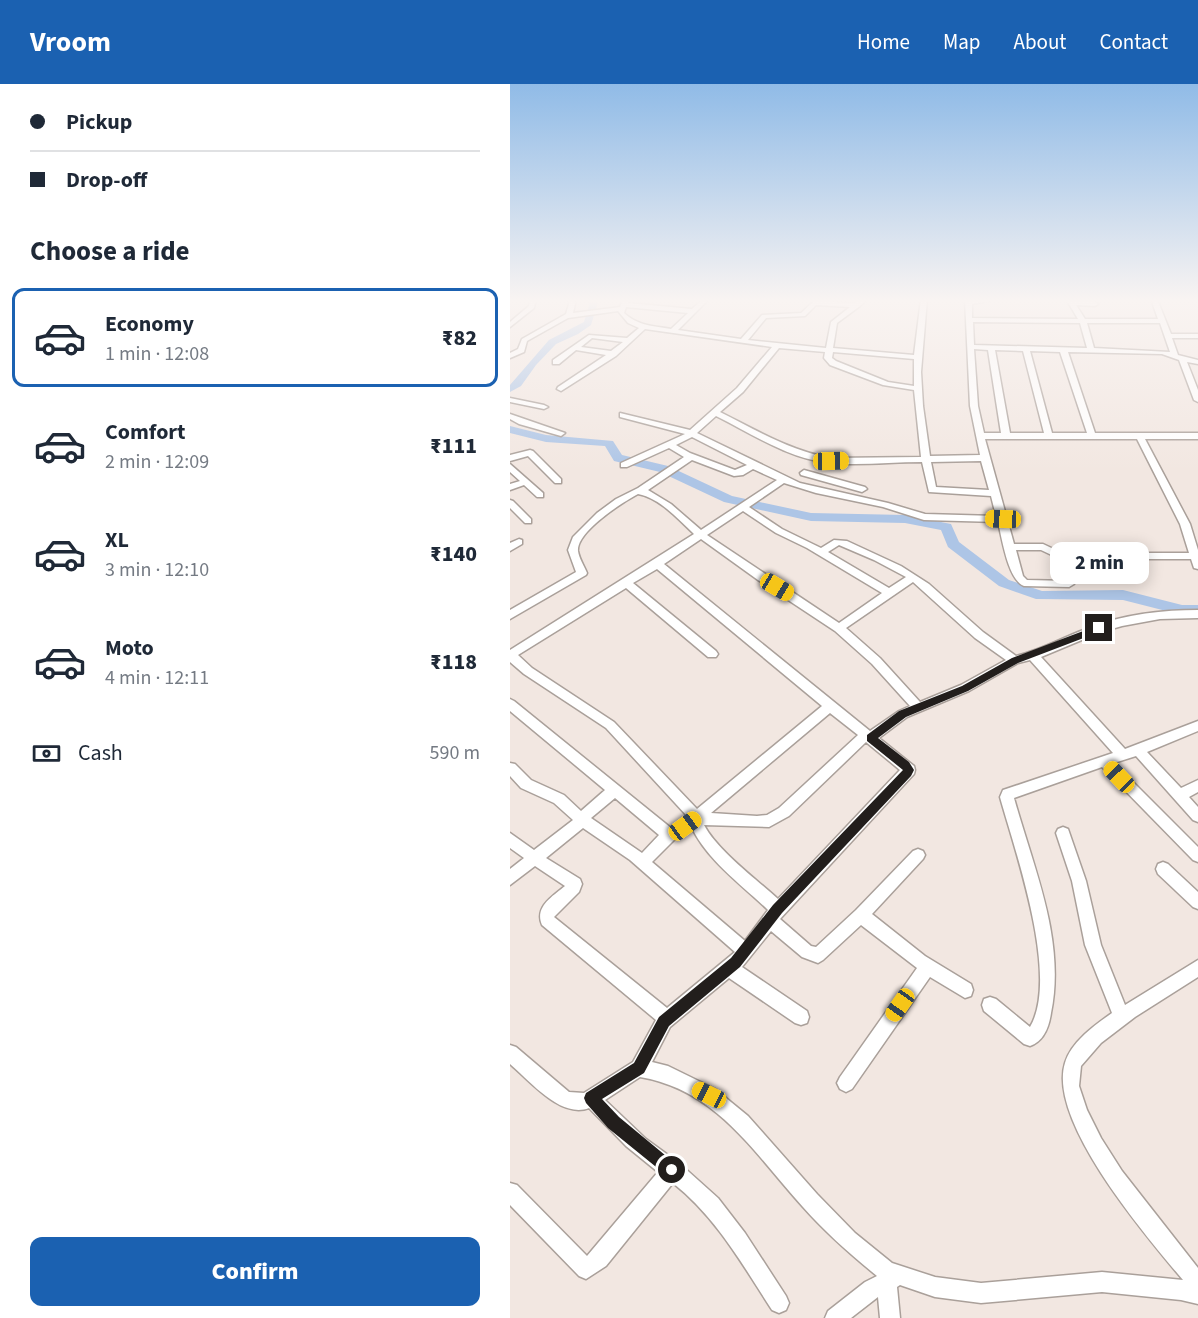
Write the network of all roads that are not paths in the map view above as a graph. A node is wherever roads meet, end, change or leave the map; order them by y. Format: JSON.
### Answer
{"nodes":[{"id":1,"x":564,"y":357,"type":"edge"},
{"id":2,"x":609,"y":357,"type":"edge"},
{"id":3,"x":768,"y":357,"type":"edge"},
{"id":4,"x":828,"y":357,"type":"edge"},
{"id":5,"x":913,"y":357,"type":"edge"},
{"id":6,"x":918,"y":357,"type":"joint"},
{"id":7,"x":971,"y":357,"type":"edge"},
{"id":8,"x":993,"y":357,"type":"edge"},
{"id":9,"x":1028,"y":357,"type":"edge"},
{"id":10,"x":1066,"y":357,"type":"edge"},
{"id":11,"x":1178,"y":357,"type":"joint"},
{"id":12,"x":556,"y":362,"type":"dead end"},
{"id":13,"x":1198,"y":362,"type":"edge"},
{"id":14,"x":919,"y":388,"type":"junction"},
{"id":15,"x":561,"y":389,"type":"dead end"},
{"id":16,"x":1198,"y":400,"type":"edge"},
{"id":17,"x":511,"y":402,"type":"edge"},
{"id":18,"x":544,"y":407,"type":"dead end"},
{"id":19,"x":716,"y":413,"type":"junction"},
{"id":20,"x":510,"y":416,"type":"edge"},
{"id":21,"x":623,"y":416,"type":"dead end"},
{"id":22,"x":561,"y":433,"type":"dead end"},
{"id":23,"x":691,"y":433,"type":"junction"},
{"id":24,"x":981,"y":436,"type":"junction"},
{"id":25,"x":1006,"y":436,"type":"junction"},
{"id":26,"x":1140,"y":436,"type":"junction"},
{"id":27,"x":1198,"y":436,"type":"edge"},
{"id":28,"x":1049,"y":437,"type":"junction"},
{"id":29,"x":1092,"y":437,"type":"junction"},
{"id":30,"x":670,"y":445,"type":"junction"},
{"id":31,"x":690,"y":457,"type":"junction"},
{"id":32,"x":510,"y":458,"type":"edge"},
{"id":33,"x":985,"y":458,"type":"junction"},
{"id":34,"x":925,"y":459,"type":"junction"},
{"id":35,"x":821,"y":460,"type":"junction"},
{"id":36,"x":624,"y":465,"type":"dead end"},
{"id":37,"x":753,"y":465,"type":"junction"},
{"id":38,"x":510,"y":467,"type":"edge"},
{"id":39,"x":804,"y":473,"type":"junction"},
{"id":40,"x":558,"y":481,"type":"dead end"},
{"id":41,"x":788,"y":481,"type":"junction"},
{"id":42,"x":525,"y":482,"type":"junction"},
{"id":43,"x":510,"y":487,"type":"edge"},
{"id":44,"x":862,"y":489,"type":"dead end"},
{"id":45,"x":640,"y":491,"type":"junction"},
{"id":46,"x":994,"y":493,"type":"junction"},
{"id":47,"x":540,"y":495,"type":"dead end"},
{"id":48,"x":510,"y":503,"type":"edge"},
{"id":49,"x":744,"y":506,"type":"junction"},
{"id":50,"x":1003,"y":519,"type":"junction"},
{"id":51,"x":528,"y":521,"type":"dead end"},
{"id":52,"x":701,"y":535,"type":"junction"},
{"id":53,"x":1194,"y":538,"type":"edge"},
{"id":54,"x":1010,"y":547,"type":"junction"},
{"id":55,"x":820,"y":553,"type":"junction"},
{"id":56,"x":1196,"y":561,"type":"edge"},
{"id":57,"x":657,"y":564,"type":"junction"},
{"id":58,"x":913,"y":577,"type":"junction"},
{"id":59,"x":626,"y":583,"type":"junction"},
{"id":60,"x":1069,"y":584,"type":"dead end"},
{"id":61,"x":889,"y":593,"type":"junction"},
{"id":62,"x":510,"y":600,"type":"edge"},
{"id":63,"x":521,"y":608,"type":"junction"},
{"id":64,"x":1198,"y":614,"type":"edge"},
{"id":65,"x":510,"y":615,"type":"edge"},
{"id":66,"x":839,"y":627,"type":"junction"},
{"id":67,"x":712,"y":654,"type":"dead end"},
{"id":68,"x":510,"y":655,"type":"edge"},
{"id":69,"x":1032,"y":655,"type":"junction"},
{"id":70,"x":1015,"y":660,"type":"junction"},
{"id":71,"x":510,"y":704,"type":"edge"},
{"id":72,"x":830,"y":706,"type":"junction"},
{"id":73,"x":918,"y":707,"type":"junction"},
{"id":74,"x":1198,"y":726,"type":"edge"},
{"id":75,"x":868,"y":736,"type":"junction"},
{"id":76,"x":1138,"y":750,"type":"junction"},
{"id":77,"x":1122,"y":755,"type":"junction"},
{"id":78,"x":1104,"y":761,"type":"junction"},
{"id":79,"x":510,"y":768,"type":"edge"},
{"id":80,"x":1198,"y":786,"type":"edge"},
{"id":81,"x":615,"y":790,"type":"junction"},
{"id":82,"x":1179,"y":796,"type":"junction"},
{"id":83,"x":1198,"y":816,"type":"edge"},
{"id":84,"x":695,"y":818,"type":"junction"},
{"id":85,"x":581,"y":819,"type":"junction"},
{"id":86,"x":1063,"y":833,"type":"dead end"},
{"id":87,"x":669,"y":834,"type":"junction"},
{"id":88,"x":510,"y":839,"type":"edge"},
{"id":89,"x":918,"y":855,"type":"dead end"},
{"id":90,"x":1198,"y":856,"type":"edge"},
{"id":91,"x":535,"y":857,"type":"junction"},
{"id":92,"x":642,"y":862,"type":"junction"},
{"id":93,"x":1163,"y":869,"type":"dead end"},
{"id":94,"x":510,"y":878,"type":"edge"},
{"id":95,"x":1198,"y":902,"type":"edge"},
{"id":96,"x":774,"y":915,"type":"junction"},
{"id":97,"x":861,"y":915,"type":"junction"},
{"id":98,"x":746,"y":952,"type":"junction"},
{"id":99,"x":928,"y":966,"type":"junction"},
{"id":100,"x":729,"y":968,"type":"junction"},
{"id":101,"x":1198,"y":968,"type":"edge"},
{"id":102,"x":965,"y":990,"type":"dead end"},
{"id":103,"x":990,"y":1005,"type":"dead end"},
{"id":104,"x":801,"y":1017,"type":"dead end"},
{"id":105,"x":1122,"y":1017,"type":"junction"},
{"id":106,"x":664,"y":1021,"type":"junction"},
{"id":107,"x":510,"y":1053,"type":"edge"},
{"id":108,"x":639,"y":1068,"type":"junction"},
{"id":109,"x":846,"y":1083,"type":"dead end"},
{"id":110,"x":591,"y":1098,"type":"junction"},
{"id":111,"x":672,"y":1170,"type":"junction"},
{"id":112,"x":510,"y":1192,"type":"edge"},
{"id":113,"x":891,"y":1276,"type":"junction"},
{"id":114,"x":1198,"y":1283,"type":"edge"},
{"id":115,"x":1198,"y":1294,"type":"edge"},
{"id":116,"x":779,"y":1303,"type":"dead end"},
{"id":117,"x":835,"y":1318,"type":"edge"},
{"id":118,"x":890,"y":1318,"type":"edge"}],
"edges":[{"from":1,"to":12,"type":"street"},
{"from":2,"to":15,"type":"street"},
{"from":3,"to":19,"type":"street"},
{"from":4,"to":14,"type":"street"},
{"from":5,"to":6,"type":"street"},
{"from":6,"to":14,"type":"street"},
{"from":7,"to":24,"type":"street"},
{"from":8,"to":25,"type":"street"},
{"from":9,"to":28,"type":"street"},
{"from":10,"to":29,"type":"street"},
{"from":11,"to":13,"type":"street"},
{"from":11,"to":16,"type":"street"},
{"from":14,"to":34,"type":"street"},
{"from":17,"to":18,"type":"street"},
{"from":19,"to":23,"type":"street"},
{"from":19,"to":35,"type":"street"},
{"from":20,"to":22,"type":"street"},
{"from":21,"to":23,"type":"street"},
{"from":23,"to":30,"type":"street"},
{"from":23,"to":37,"type":"street"},
{"from":24,"to":25,"type":"street"},
{"from":24,"to":33,"type":"street"},
{"from":25,"to":28,"type":"street"},
{"from":26,"to":27,"type":"street"},
{"from":26,"to":29,"type":"street"},
{"from":26,"to":53,"type":"street"},
{"from":28,"to":29,"type":"street"},
{"from":30,"to":31,"type":"street"},
{"from":30,"to":36,"type":"street"},
{"from":31,"to":37,"type":"street"},
{"from":31,"to":45,"type":"street"},
{"from":32,"to":40,"type":"street"},
{"from":33,"to":34,"type":"street"},
{"from":33,"to":46,"type":"street"},
{"from":34,"to":35,"type":"street"},
{"from":34,"to":46,"type":"street"},
{"from":35,"to":39,"type":"street"},
{"from":37,"to":41,"type":"street"},
{"from":38,"to":42,"type":"street"},
{"from":39,"to":41,"type":"street"},
{"from":39,"to":44,"type":"street"},
{"from":41,"to":49,"type":"street"},
{"from":41,"to":50,"type":"street"},
{"from":42,"to":43,"type":"street"},
{"from":42,"to":47,"type":"street"},
{"from":45,"to":52,"type":"street"},
{"from":45,"to":63,"type":"street"},
{"from":46,"to":50,"type":"street"},
{"from":48,"to":51,"type":"street"},
{"from":49,"to":52,"type":"street"},
{"from":49,"to":55,"type":"street"},
{"from":50,"to":54,"type":"street"},
{"from":52,"to":57,"type":"street"},
{"from":52,"to":66,"type":"street"},
{"from":53,"to":56,"type":"street"},
{"from":54,"to":56,"type":"street"},
{"from":54,"to":60,"type":"street"},
{"from":55,"to":58,"type":"street"},
{"from":55,"to":61,"type":"street"},
{"from":57,"to":59,"type":"street"},
{"from":57,"to":72,"type":"street"},
{"from":58,"to":61,"type":"street"},
{"from":58,"to":70,"type":"street"},
{"from":59,"to":67,"type":"street"},
{"from":59,"to":68,"type":"street"},
{"from":61,"to":66,"type":"street"},
{"from":62,"to":63,"type":"street"},
{"from":63,"to":65,"type":"street"},
{"from":64,"to":69,"type":"street"},
{"from":66,"to":73,"type":"street"},
{"from":68,"to":84,"type":"street"},
{"from":69,"to":70,"type":"street"},
{"from":69,"to":77,"type":"street"},
{"from":70,"to":73,"type":"street"},
{"from":71,"to":81,"type":"street"},
{"from":72,"to":75,"type":"street"},
{"from":72,"to":84,"type":"street"},
{"from":73,"to":75,"type":"street"},
{"from":74,"to":76,"type":"street"},
{"from":75,"to":84,"type":"street"},
{"from":75,"to":96,"type":"street"},
{"from":76,"to":77,"type":"street"},
{"from":76,"to":82,"type":"street"},
{"from":77,"to":78,"type":"street"},
{"from":78,"to":90,"type":"street"},
{"from":78,"to":103,"type":"street"},
{"from":79,"to":85,"type":"street"},
{"from":80,"to":82,"type":"street"},
{"from":81,"to":85,"type":"street"},
{"from":81,"to":87,"type":"street"},
{"from":82,"to":83,"type":"street"},
{"from":84,"to":87,"type":"street"},
{"from":84,"to":96,"type":"street"},
{"from":85,"to":91,"type":"street"},
{"from":85,"to":92,"type":"street"},
{"from":86,"to":105,"type":"street"},
{"from":87,"to":92,"type":"street"},
{"from":88,"to":91,"type":"street"},
{"from":89,"to":97,"type":"street"},
{"from":91,"to":94,"type":"street"},
{"from":91,"to":106,"type":"street"},
{"from":92,"to":98,"type":"street"},
{"from":93,"to":95,"type":"street"},
{"from":96,"to":97,"type":"street"},
{"from":96,"to":98,"type":"street"},
{"from":97,"to":99,"type":"street"},
{"from":98,"to":100,"type":"street"},
{"from":99,"to":102,"type":"street"},
{"from":99,"to":109,"type":"street"},
{"from":100,"to":104,"type":"street"},
{"from":100,"to":106,"type":"street"},
{"from":101,"to":105,"type":"street"},
{"from":105,"to":114,"type":"street"},
{"from":106,"to":108,"type":"street"},
{"from":107,"to":110,"type":"street"},
{"from":108,"to":110,"type":"street"},
{"from":108,"to":113,"type":"street"},
{"from":110,"to":111,"type":"street"},
{"from":111,"to":112,"type":"street"},
{"from":111,"to":116,"type":"street"},
{"from":113,"to":115,"type":"street"},
{"from":113,"to":117,"type":"street"},
{"from":113,"to":118,"type":"street"}]}
